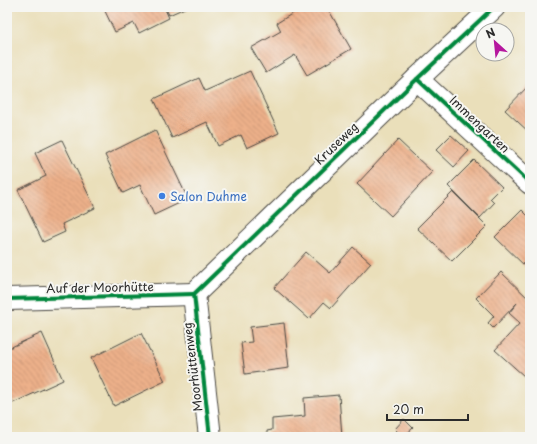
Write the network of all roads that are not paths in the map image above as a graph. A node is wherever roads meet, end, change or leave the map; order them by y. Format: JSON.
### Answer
{"nodes":[{"id":1,"x":494,"y":7,"type":"edge"},
{"id":2,"x":417,"y":79,"type":"junction"},
{"id":3,"x":530,"y":183,"type":"edge"},
{"id":4,"x":194,"y":294,"type":"junction"},
{"id":5,"x":7,"y":299,"type":"edge"},
{"id":6,"x":210,"y":437,"type":"edge"}],
"edges":[{"from":1,"to":2,"type":"street","name":"Kruseweg"},
{"from":2,"to":3,"type":"street","name":"Immengarten"},
{"from":2,"to":4,"type":"street","name":"Kruseweg"},
{"from":4,"to":5,"type":"street","name":"Auf der Moorhütte"},
{"from":4,"to":6,"type":"street","name":"Moorhüttenweg"}]}
